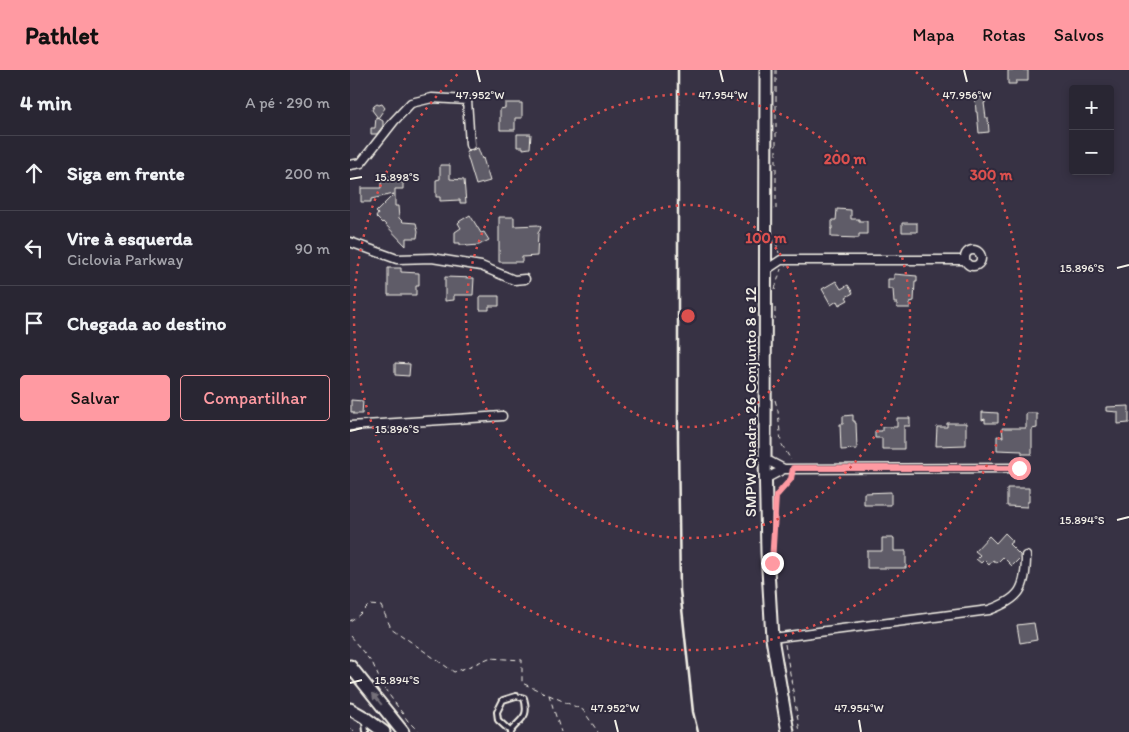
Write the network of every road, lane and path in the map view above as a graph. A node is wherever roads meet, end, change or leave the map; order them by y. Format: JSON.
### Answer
{"nodes":[{"id":1,"x":766,"y":70,"type":"edge"},
{"id":2,"x":776,"y":70,"type":"edge"},
{"id":3,"x":470,"y":145,"type":"dead end"},
{"id":4,"x":350,"y":165,"type":"edge"},
{"id":5,"x":776,"y":216,"type":"dead end"},
{"id":6,"x":350,"y":242,"type":"edge"},
{"id":7,"x":770,"y":243,"type":"junction"},
{"id":8,"x":780,"y":260,"type":"junction"},
{"id":9,"x":965,"y":260,"type":"dead end"},
{"id":10,"x":766,"y":270,"type":"junction"},
{"id":11,"x":525,"y":279,"type":"dead end"},
{"id":12,"x":774,"y":294,"type":"dead end"},
{"id":13,"x":775,"y":308,"type":"dead end"},
{"id":14,"x":775,"y":322,"type":"dead end"},
{"id":15,"x":774,"y":394,"type":"dead end"},
{"id":16,"x":502,"y":416,"type":"dead end"},
{"id":17,"x":350,"y":426,"type":"edge"},
{"id":18,"x":765,"y":460,"type":"junction"},
{"id":19,"x":784,"y":468,"type":"junction"},
{"id":20,"x":793,"y":468,"type":"junction"},
{"id":21,"x":1019,"y":468,"type":"dead end"},
{"id":22,"x":765,"y":479,"type":"junction"},
{"id":23,"x":776,"y":506,"type":"dead end"},
{"id":24,"x":1026,"y":556,"type":"dead end"},
{"id":25,"x":350,"y":621,"type":"edge"},
{"id":26,"x":350,"y":636,"type":"edge"},
{"id":27,"x":778,"y":638,"type":"junction"},
{"id":28,"x":350,"y":666,"type":"edge"},
{"id":29,"x":548,"y":695,"type":"junction"},
{"id":30,"x":350,"y":709,"type":"edge"},
{"id":31,"x":364,"y":717,"type":"junction"},
{"id":32,"x":350,"y":728,"type":"edge"},
{"id":33,"x":356,"y":732,"type":"edge"},
{"id":34,"x":366,"y":732,"type":"edge"},
{"id":35,"x":384,"y":732,"type":"edge"},
{"id":36,"x":403,"y":732,"type":"edge"},
{"id":37,"x":419,"y":732,"type":"edge"},
{"id":38,"x":510,"y":732,"type":"edge"},
{"id":39,"x":561,"y":732,"type":"edge"},
{"id":40,"x":598,"y":732,"type":"edge"},
{"id":41,"x":788,"y":732,"type":"edge"},
{"id":42,"x":800,"y":732,"type":"edge"}],
"edges":[{"from":1,"to":7,"type":"street","name":"SMPW Quadra 26 Conjunto 8 e 12"},
{"from":2,"to":5,"type":"path"},
{"from":3,"to":4,"type":"street"},
{"from":6,"to":11,"type":"street"},
{"from":7,"to":8,"type":"street"},
{"from":7,"to":8,"type":"path"},
{"from":7,"to":10,"type":"street","name":"SMPW Quadra 26 Conjunto 8 e 12"},
{"from":8,"to":9,"type":"street"},
{"from":8,"to":10,"type":"street"},
{"from":8,"to":12,"type":"path"},
{"from":10,"to":18,"type":"street","name":"SMPW Quadra 26 Conjunto 8 e 12"},
{"from":13,"to":14,"type":"path"},
{"from":15,"to":20,"type":"path"},
{"from":16,"to":17,"type":"street"},
{"from":18,"to":19,"type":"street"},
{"from":18,"to":22,"type":"street","name":"SMPW Quadra 26 Conjunto 8 e 12"},
{"from":19,"to":20,"type":"street"},
{"from":19,"to":22,"type":"street"},
{"from":20,"to":21,"type":"street"},
{"from":20,"to":23,"type":"path"},
{"from":22,"to":27,"type":"street","name":"SMPW Quadra 26 Conjunto 8 e 12"},
{"from":24,"to":27,"type":"street"},
{"from":25,"to":29,"type":"path"},
{"from":26,"to":37,"type":"path"},
{"from":27,"to":41,"type":"street","name":"SMPW Quadra 26 Conjunto 8 e 12"},
{"from":27,"to":42,"type":"path"},
{"from":36,"to":28,"type":"street","one_way":true},
{"from":29,"to":39,"type":"path"},
{"from":29,"to":40,"type":"path"},
{"from":30,"to":31,"type":"street"},
{"from":31,"to":34,"type":"lane"},
{"from":31,"to":35,"type":"street"},
{"from":32,"to":33,"type":"path"},
{"from":38,"to":38,"type":"lane"}]}
